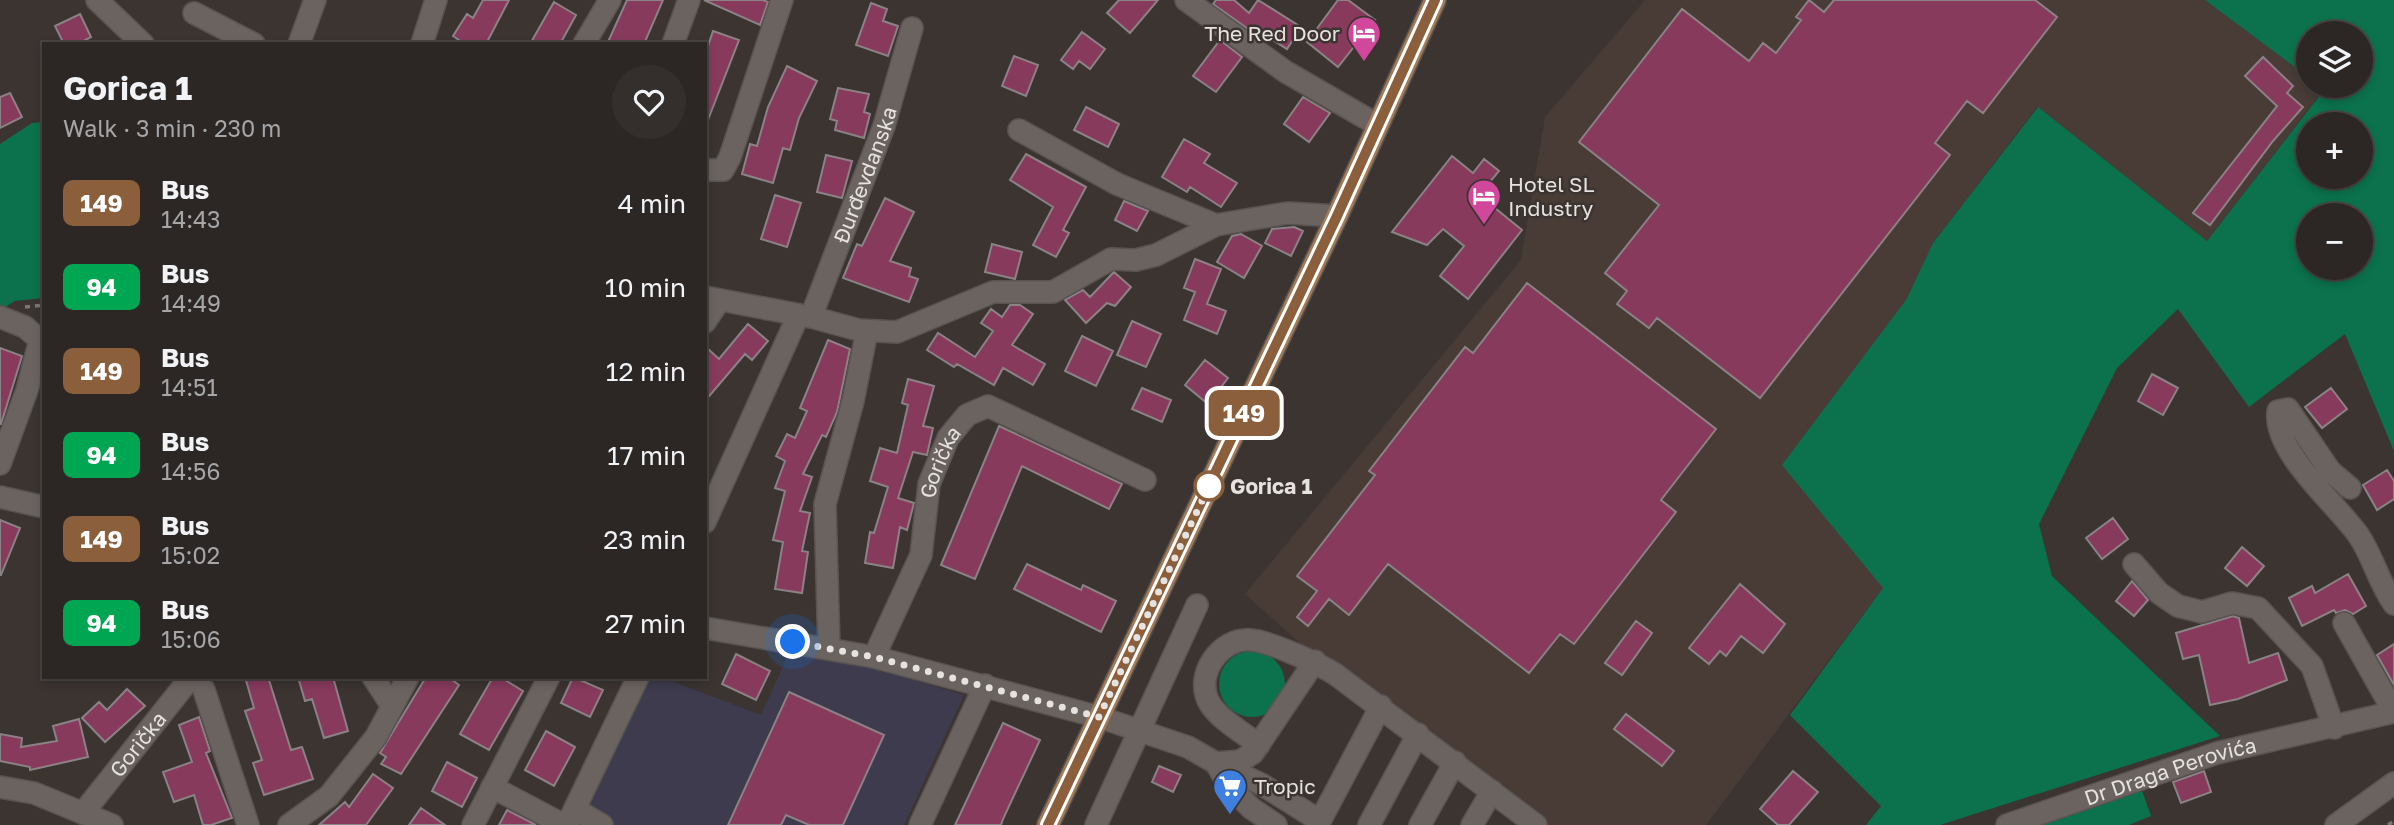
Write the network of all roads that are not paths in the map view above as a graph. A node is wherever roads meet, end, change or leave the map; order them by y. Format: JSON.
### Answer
{"nodes":[{"id":1,"x":97,"y":0,"type":"edge"},
{"id":2,"x":315,"y":0,"type":"edge"},
{"id":3,"x":436,"y":0,"type":"edge"},
{"id":4,"x":610,"y":0,"type":"edge"},
{"id":5,"x":690,"y":0,"type":"edge"},
{"id":6,"x":782,"y":0,"type":"edge"},
{"id":7,"x":1186,"y":0,"type":"edge"},
{"id":8,"x":1435,"y":0,"type":"edge"},
{"id":9,"x":194,"y":13,"type":"dead end"},
{"id":10,"x":912,"y":28,"type":"dead end"},
{"id":11,"x":141,"y":42,"type":"edge"},
{"id":12,"x":250,"y":42,"type":"edge"},
{"id":13,"x":300,"y":42,"type":"edge"},
{"id":14,"x":423,"y":42,"type":"edge"},
{"id":15,"x":585,"y":42,"type":"edge"},
{"id":16,"x":674,"y":42,"type":"edge"},
{"id":17,"x":1376,"y":124,"type":"junction"},
{"id":18,"x":1019,"y":130,"type":"dead end"},
{"id":19,"x":707,"y":170,"type":"edge"},
{"id":20,"x":1337,"y":216,"type":"junction"},
{"id":21,"x":1216,"y":225,"type":"junction"},
{"id":22,"x":712,"y":299,"type":"edge"},
{"id":23,"x":0,"y":317,"type":"edge"},
{"id":24,"x":804,"y":317,"type":"junction"},
{"id":25,"x":867,"y":331,"type":"junction"},
{"id":26,"x":42,"y":339,"type":"edge"},
{"id":27,"x":0,"y":464,"type":"edge"},
{"id":28,"x":1145,"y":480,"type":"dead end"},
{"id":29,"x":2350,"y":488,"type":"dead end"},
{"id":30,"x":0,"y":496,"type":"edge"},
{"id":31,"x":42,"y":506,"type":"edge"},
{"id":32,"x":707,"y":518,"type":"edge"},
{"id":33,"x":2134,"y":564,"type":"dead end"},
{"id":34,"x":2394,"y":604,"type":"edge"},
{"id":35,"x":1197,"y":606,"type":"dead end"},
{"id":36,"x":2344,"y":623,"type":"dead end"},
{"id":37,"x":707,"y":628,"type":"edge"},
{"id":38,"x":830,"y":649,"type":"junction"},
{"id":39,"x":874,"y":657,"type":"junction"},
{"id":40,"x":1315,"y":661,"type":"junction"},
{"id":41,"x":374,"y":679,"type":"edge"},
{"id":42,"x":407,"y":679,"type":"edge"},
{"id":43,"x":548,"y":679,"type":"edge"},
{"id":44,"x":637,"y":679,"type":"edge"},
{"id":45,"x":198,"y":684,"type":"edge"},
{"id":46,"x":985,"y":685,"type":"junction"},
{"id":47,"x":392,"y":706,"type":"junction"},
{"id":48,"x":1381,"y":706,"type":"junction"},
{"id":49,"x":2394,"y":712,"type":"edge"},
{"id":50,"x":1099,"y":717,"type":"junction"},
{"id":51,"x":2334,"y":728,"type":"junction"},
{"id":52,"x":1140,"y":731,"type":"junction"},
{"id":53,"x":1418,"y":734,"type":"junction"},
{"id":54,"x":1259,"y":745,"type":"junction"},
{"id":55,"x":1455,"y":762,"type":"junction"},
{"id":56,"x":1216,"y":763,"type":"junction"},
{"id":57,"x":2394,"y":783,"type":"edge"},
{"id":58,"x":0,"y":787,"type":"edge"},
{"id":59,"x":492,"y":787,"type":"junction"},
{"id":60,"x":1492,"y":790,"type":"junction"},
{"id":61,"x":83,"y":813,"type":"junction"},
{"id":62,"x":568,"y":820,"type":"edge"},
{"id":63,"x":1527,"y":822,"type":"edge"},
{"id":64,"x":1321,"y":824,"type":"edge"},
{"id":65,"x":112,"y":825,"type":"edge"},
{"id":66,"x":248,"y":825,"type":"edge"},
{"id":67,"x":289,"y":825,"type":"edge"},
{"id":68,"x":473,"y":825,"type":"edge"},
{"id":69,"x":602,"y":825,"type":"edge"},
{"id":70,"x":920,"y":825,"type":"edge"},
{"id":71,"x":1048,"y":825,"type":"edge"},
{"id":72,"x":1096,"y":825,"type":"edge"},
{"id":73,"x":1276,"y":825,"type":"edge"},
{"id":74,"x":1369,"y":825,"type":"edge"},
{"id":75,"x":1420,"y":825,"type":"edge"},
{"id":76,"x":1472,"y":825,"type":"edge"},
{"id":77,"x":2007,"y":825,"type":"edge"},
{"id":78,"x":2336,"y":825,"type":"edge"}],
"edges":[{"from":1,"to":11,"type":"street"},
{"from":2,"to":13,"type":"street"},
{"from":3,"to":14,"type":"street"},
{"from":4,"to":15,"type":"street"},
{"from":5,"to":16,"type":"street"},
{"from":6,"to":19,"type":"street"},
{"from":7,"to":17,"type":"street"},
{"from":8,"to":17,"type":"main road"},
{"from":9,"to":12,"type":"street"},
{"from":10,"to":24,"type":"street","name":"Đurđevdanska"},
{"from":17,"to":20,"type":"main road"},
{"from":18,"to":21,"type":"street"},
{"from":20,"to":21,"type":"street"},
{"from":20,"to":50,"type":"main road"},
{"from":21,"to":25,"type":"street"},
{"from":22,"to":24,"type":"street"},
{"from":23,"to":26,"type":"street"},
{"from":24,"to":25,"type":"street"},
{"from":24,"to":32,"type":"street"},
{"from":25,"to":38,"type":"street"},
{"from":26,"to":27,"type":"street"},
{"from":28,"to":39,"type":"street","name":"Gorička"},
{"from":29,"to":34,"type":"street"},
{"from":30,"to":31,"type":"street"},
{"from":33,"to":51,"type":"street"},
{"from":35,"to":52,"type":"street"},
{"from":36,"to":49,"type":"street","name":"Dr Draga Perovića"},
{"from":37,"to":38,"type":"street"},
{"from":38,"to":39,"type":"street"},
{"from":39,"to":46,"type":"street"},
{"from":40,"to":48,"type":"street"},
{"from":40,"to":54,"type":"street"},
{"from":40,"to":54,"type":"street"},
{"from":41,"to":47,"type":"street"},
{"from":42,"to":47,"type":"street"},
{"from":43,"to":59,"type":"street"},
{"from":44,"to":62,"type":"street"},
{"from":45,"to":61,"type":"street","name":"Gorička"},
{"from":45,"to":66,"type":"street"},
{"from":46,"to":50,"type":"street"},
{"from":46,"to":70,"type":"street"},
{"from":47,"to":67,"type":"street"},
{"from":48,"to":53,"type":"street"},
{"from":48,"to":64,"type":"street"},
{"from":49,"to":51,"type":"street","name":"Dr Draga Perovića"},
{"from":50,"to":52,"type":"street"},
{"from":50,"to":71,"type":"main road"},
{"from":51,"to":77,"type":"street","name":"Dr Draga Perovića"},
{"from":52,"to":56,"type":"street"},
{"from":52,"to":72,"type":"street"},
{"from":53,"to":55,"type":"street"},
{"from":53,"to":74,"type":"street"},
{"from":54,"to":56,"type":"street"},
{"from":55,"to":60,"type":"street"},
{"from":55,"to":75,"type":"street"},
{"from":56,"to":64,"type":"street"},
{"from":56,"to":73,"type":"street"},
{"from":57,"to":78,"type":"street"},
{"from":58,"to":61,"type":"street"},
{"from":59,"to":62,"type":"street"},
{"from":59,"to":68,"type":"street"},
{"from":60,"to":63,"type":"street"},
{"from":60,"to":76,"type":"street"},
{"from":61,"to":65,"type":"street"},
{"from":62,"to":69,"type":"street"}]}
